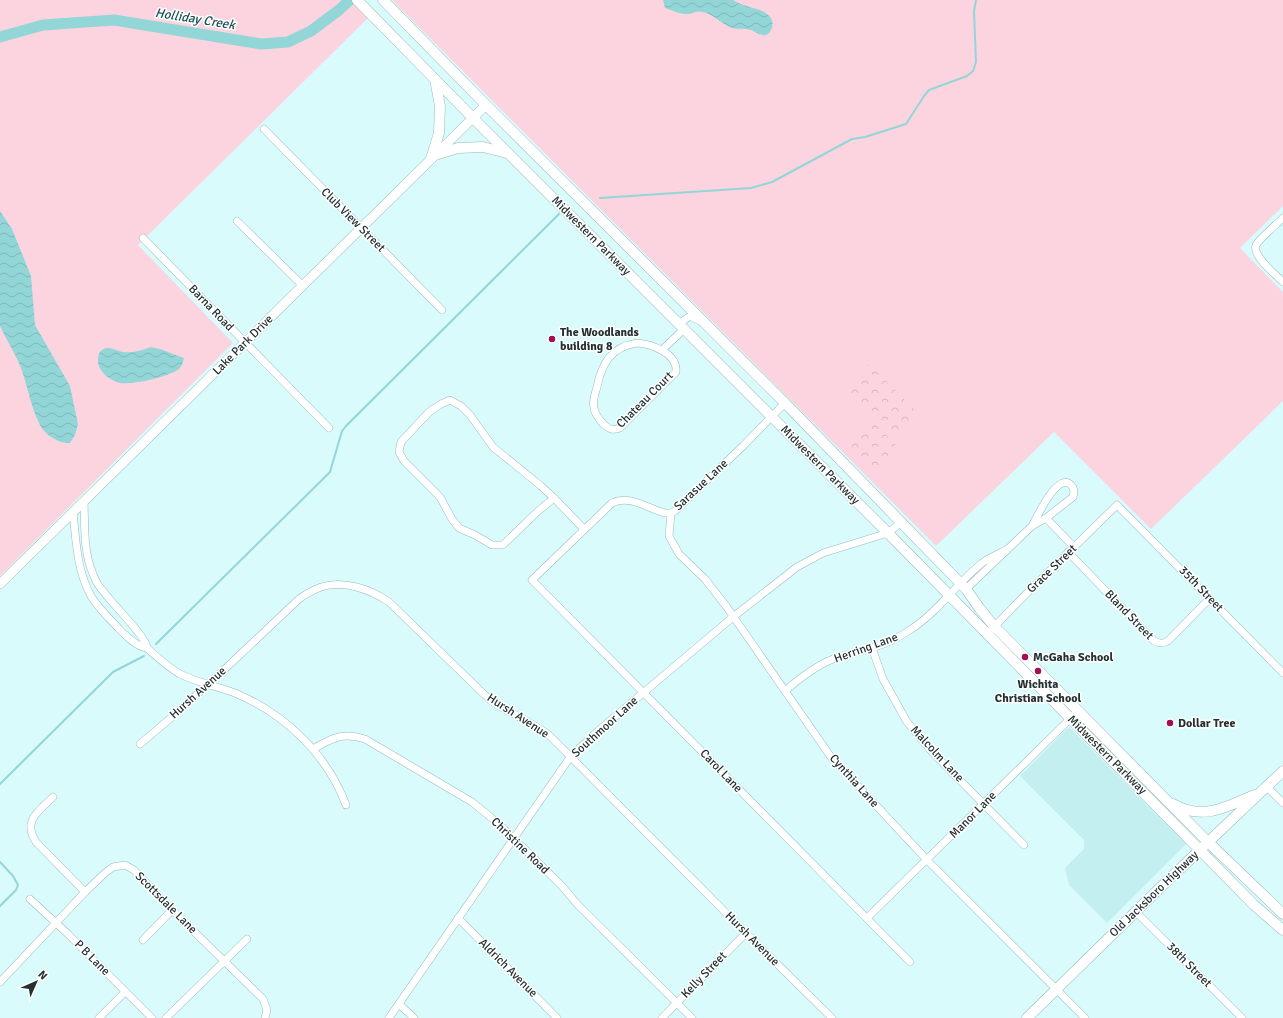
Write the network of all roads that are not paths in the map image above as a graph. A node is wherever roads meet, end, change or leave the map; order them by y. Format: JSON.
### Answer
{"nodes":[{"id":1,"x":357,"y":0,"type":"edge"},
{"id":2,"x":384,"y":1,"type":"edge"},
{"id":3,"x":434,"y":79,"type":"junction"},
{"id":4,"x":486,"y":105,"type":"junction"},
{"id":5,"x":473,"y":118,"type":"junction"},
{"id":6,"x":264,"y":129,"type":"dead end"},
{"id":7,"x":507,"y":152,"type":"junction"},
{"id":8,"x":433,"y":157,"type":"junction"},
{"id":9,"x":1283,"y":218,"type":"edge"},
{"id":10,"x":237,"y":221,"type":"dead end"},
{"id":11,"x":361,"y":228,"type":"junction"},
{"id":12,"x":143,"y":238,"type":"dead end"},
{"id":13,"x":1283,"y":282,"type":"edge"},
{"id":14,"x":302,"y":285,"type":"junction"},
{"id":15,"x":442,"y":310,"type":"dead end"},
{"id":16,"x":681,"y":327,"type":"junction"},
{"id":17,"x":723,"y":341,"type":"junction"},
{"id":18,"x":245,"y":342,"type":"junction"},
{"id":19,"x":662,"y":350,"type":"junction"},
{"id":20,"x":785,"y":403,"type":"junction"},
{"id":21,"x":772,"y":417,"type":"junction"},
{"id":22,"x":329,"y":428,"type":"dead end"},
{"id":23,"x":554,"y":498,"type":"junction"},
{"id":24,"x":84,"y":501,"type":"junction"},
{"id":25,"x":1117,"y":505,"type":"joint"},
{"id":26,"x":72,"y":512,"type":"junction"},
{"id":27,"x":671,"y":513,"type":"junction"},
{"id":28,"x":1046,"y":518,"type":"junction"},
{"id":29,"x":900,"y":523,"type":"junction"},
{"id":30,"x":1032,"y":526,"type":"junction"},
{"id":31,"x":584,"y":529,"type":"junction"},
{"id":32,"x":888,"y":533,"type":"junction"},
{"id":33,"x":1074,"y":547,"type":"junction"},
{"id":34,"x":1068,"y":552,"type":"junction"},
{"id":35,"x":532,"y":580,"type":"joint"},
{"id":36,"x":0,"y":584,"type":"edge"},
{"id":37,"x":963,"y":586,"type":"junction"},
{"id":38,"x":948,"y":595,"type":"junction"},
{"id":39,"x":1210,"y":598,"type":"junction"},
{"id":40,"x":733,"y":617,"type":"junction"},
{"id":41,"x":994,"y":626,"type":"junction"},
{"id":42,"x":987,"y":634,"type":"junction"},
{"id":43,"x":147,"y":648,"type":"junction"},
{"id":44,"x":872,"y":648,"type":"junction"},
{"id":45,"x":1283,"y":673,"type":"edge"},
{"id":46,"x":207,"y":684,"type":"junction"},
{"id":47,"x":785,"y":691,"type":"junction"},
{"id":48,"x":643,"y":693,"type":"junction"},
{"id":49,"x":1078,"y":711,"type":"junction"},
{"id":50,"x":1070,"y":718,"type":"junction"},
{"id":51,"x":140,"y":744,"type":"dead end"},
{"id":52,"x":313,"y":749,"type":"junction"},
{"id":53,"x":571,"y":756,"type":"junction"},
{"id":54,"x":1283,"y":771,"type":"edge"},
{"id":55,"x":1264,"y":789,"type":"junction"},
{"id":56,"x":53,"y":797,"type":"dead end"},
{"id":57,"x":1166,"y":800,"type":"junction"},
{"id":58,"x":1283,"y":803,"type":"edge"},
{"id":59,"x":983,"y":804,"type":"junction"},
{"id":60,"x":346,"y":805,"type":"dead end"},
{"id":61,"x":514,"y":838,"type":"junction"},
{"id":62,"x":1208,"y":842,"type":"junction"},
{"id":63,"x":1024,"y":845,"type":"dead end"},
{"id":64,"x":1200,"y":850,"type":"junction"},
{"id":65,"x":927,"y":860,"type":"junction"},
{"id":66,"x":85,"y":892,"type":"junction"},
{"id":67,"x":30,"y":899,"type":"dead end"},
{"id":68,"x":172,"y":910,"type":"junction"},
{"id":69,"x":1136,"y":912,"type":"junction"},
{"id":70,"x":1283,"y":914,"type":"edge"},
{"id":71,"x":458,"y":918,"type":"junction"},
{"id":72,"x":867,"y":918,"type":"junction"},
{"id":73,"x":57,"y":923,"type":"junction"},
{"id":74,"x":1283,"y":930,"type":"edge"},
{"id":75,"x":746,"y":933,"type":"junction"},
{"id":76,"x":247,"y":939,"type":"dead end"},
{"id":77,"x":143,"y":940,"type":"dead end"},
{"id":78,"x":224,"y":961,"type":"junction"},
{"id":79,"x":910,"y":962,"type":"dead end"},
{"id":80,"x":0,"y":982,"type":"edge"},
{"id":81,"x":1056,"y":989,"type":"junction"},
{"id":82,"x":125,"y":992,"type":"junction"},
{"id":83,"x":677,"y":1003,"type":"junction"},
{"id":84,"x":399,"y":1004,"type":"junction"},
{"id":85,"x":99,"y":1018,"type":"edge"},
{"id":86,"x":152,"y":1018,"type":"edge"},
{"id":87,"x":166,"y":1018,"type":"edge"},
{"id":88,"x":264,"y":1018,"type":"edge"},
{"id":89,"x":389,"y":1018,"type":"edge"},
{"id":90,"x":414,"y":1018,"type":"edge"},
{"id":91,"x":558,"y":1018,"type":"edge"},
{"id":92,"x":662,"y":1018,"type":"edge"},
{"id":93,"x":692,"y":1018,"type":"edge"},
{"id":94,"x":832,"y":1018,"type":"edge"},
{"id":95,"x":1027,"y":1018,"type":"edge"},
{"id":96,"x":1085,"y":1018,"type":"edge"},
{"id":97,"x":1242,"y":1018,"type":"edge"}],
"edges":[{"from":1,"to":3,"type":"main road","name":"Midwestern Parkway"},
{"from":2,"to":4,"type":"main road","name":"Midwestern Parkway"},
{"from":3,"to":5,"type":"main road","name":"Midwestern Parkway"},
{"from":3,"to":8,"type":"main road"},
{"from":4,"to":5,"type":"street","name":"Lake Park Drive"},
{"from":4,"to":17,"type":"main road","name":"Midwestern Parkway"},
{"from":5,"to":7,"type":"main road","name":"Midwestern Parkway"},
{"from":5,"to":8,"type":"street","name":"Lake Park Drive"},
{"from":6,"to":11,"type":"street","name":"Club View Street"},
{"from":7,"to":8,"type":"main road"},
{"from":7,"to":16,"type":"main road","name":"Midwestern Parkway"},
{"from":8,"to":11,"type":"street","name":"Lake Park Drive"},
{"from":9,"to":13,"type":"street"},
{"from":10,"to":14,"type":"street"},
{"from":11,"to":14,"type":"street","name":"Lake Park Drive"},
{"from":11,"to":15,"type":"street","name":"Club View Street"},
{"from":12,"to":18,"type":"street","name":"Barna Road"},
{"from":14,"to":18,"type":"street","name":"Lake Park Drive"},
{"from":16,"to":17,"type":"street"},
{"from":16,"to":19,"type":"street"},
{"from":16,"to":21,"type":"main road","name":"Midwestern Parkway"},
{"from":17,"to":20,"type":"main road","name":"Midwestern Parkway"},
{"from":18,"to":22,"type":"street","name":"Barna Road"},
{"from":18,"to":24,"type":"street","name":"Lake Park Drive"},
{"from":19,"to":19,"type":"street","name":"Chateau Court"},
{"from":20,"to":21,"type":"street","name":"Sarasue Lane"},
{"from":20,"to":29,"type":"main road","name":"Midwestern Parkway"},
{"from":21,"to":27,"type":"street","name":"Sarasue Lane"},
{"from":21,"to":32,"type":"main road","name":"Midwestern Parkway"},
{"from":23,"to":23,"type":"street"},
{"from":23,"to":31,"type":"street"},
{"from":24,"to":26,"type":"street","name":"Lake Park Drive"},
{"from":24,"to":43,"type":"street"},
{"from":25,"to":33,"type":"street","name":"Grace Street"},
{"from":25,"to":39,"type":"street","name":"35th Street"},
{"from":26,"to":36,"type":"street","name":"Lake Park Drive"},
{"from":26,"to":43,"type":"street"},
{"from":27,"to":31,"type":"street","name":"Sarasue Lane"},
{"from":27,"to":40,"type":"street","name":"Cynthia Lane"},
{"from":28,"to":30,"type":"street"},
{"from":28,"to":30,"type":"street"},
{"from":28,"to":33,"type":"street"},
{"from":29,"to":32,"type":"street","name":"Southmoor Lane"},
{"from":29,"to":37,"type":"main road","name":"Midwestern Parkway"},
{"from":30,"to":37,"type":"street","name":"Herring Lane"},
{"from":31,"to":35,"type":"street","name":"Sarasue Lane"},
{"from":32,"to":38,"type":"main road","name":"Midwestern Parkway"},
{"from":32,"to":40,"type":"street","name":"Southmoor Lane"},
{"from":33,"to":34,"type":"street","name":"Grace Street"},
{"from":34,"to":39,"type":"street","name":"Bland Street"},
{"from":34,"to":41,"type":"street","name":"Grace Street"},
{"from":35,"to":48,"type":"street","name":"Carol Lane"},
{"from":37,"to":38,"type":"street","name":"Herring Lane"},
{"from":37,"to":41,"type":"main road","name":"Midwestern Parkway"},
{"from":38,"to":42,"type":"main road","name":"Midwestern Parkway"},
{"from":38,"to":44,"type":"street","name":"Herring Lane"},
{"from":39,"to":45,"type":"street","name":"35th Street"},
{"from":40,"to":47,"type":"street","name":"Cynthia Lane"},
{"from":40,"to":48,"type":"street","name":"Southmoor Lane"},
{"from":41,"to":42,"type":"street","name":"Grace Street"},
{"from":41,"to":49,"type":"main road","name":"Midwestern Parkway"},
{"from":42,"to":50,"type":"main road","name":"Midwestern Parkway"},
{"from":43,"to":46,"type":"street"},
{"from":44,"to":47,"type":"street","name":"Herring Lane"},
{"from":44,"to":59,"type":"street","name":"Malcolm Lane"},
{"from":46,"to":51,"type":"street","name":"Hursh Avenue"},
{"from":46,"to":52,"type":"street"},
{"from":46,"to":53,"type":"street","name":"Hursh Avenue"},
{"from":47,"to":65,"type":"street","name":"Cynthia Lane"},
{"from":48,"to":53,"type":"street","name":"Southmoor Lane"},
{"from":48,"to":72,"type":"street","name":"Carol Lane"},
{"from":49,"to":50,"type":"street","name":"Manor Lane"},
{"from":49,"to":57,"type":"main road","name":"Midwestern Parkway"},
{"from":50,"to":59,"type":"street","name":"Manor Lane"},
{"from":50,"to":64,"type":"main road","name":"Midwestern Parkway"},
{"from":52,"to":60,"type":"street"},
{"from":52,"to":61,"type":"street","name":"Christine Road"},
{"from":53,"to":61,"type":"street","name":"Southmoor Lane"},
{"from":53,"to":75,"type":"street","name":"Hursh Avenue"},
{"from":54,"to":55,"type":"main road","name":"Old Jacksboro Highway"},
{"from":55,"to":57,"type":"main road"},
{"from":55,"to":58,"type":"street"},
{"from":55,"to":62,"type":"main road","name":"Old Jacksboro Highway"},
{"from":56,"to":66,"type":"street"},
{"from":57,"to":62,"type":"main road","name":"Midwestern Parkway"},
{"from":59,"to":63,"type":"street","name":"Malcolm Lane"},
{"from":59,"to":65,"type":"street","name":"Manor Lane"},
{"from":61,"to":71,"type":"street","name":"Southmoor Lane"},
{"from":61,"to":83,"type":"street","name":"Christine Road"},
{"from":62,"to":64,"type":"main road","name":"Old Jacksboro Highway"},
{"from":62,"to":70,"type":"main road","name":"Midwestern Parkway"},
{"from":64,"to":69,"type":"main road","name":"Old Jacksboro Highway"},
{"from":64,"to":74,"type":"main road","name":"Midwestern Parkway"},
{"from":65,"to":72,"type":"street","name":"Manor Lane"},
{"from":65,"to":81,"type":"street","name":"Cynthia Lane"},
{"from":66,"to":68,"type":"street","name":"Scottsdale Lane"},
{"from":66,"to":73,"type":"street","name":"Scottsdale Lane"},
{"from":67,"to":73,"type":"street","name":"P B Lane"},
{"from":68,"to":77,"type":"street"},
{"from":68,"to":78,"type":"street","name":"Scottsdale Lane"},
{"from":69,"to":81,"type":"main road","name":"Old Jacksboro Highway"},
{"from":69,"to":97,"type":"street","name":"38th Street"},
{"from":71,"to":84,"type":"street","name":"Southmoor Lane"},
{"from":71,"to":91,"type":"street","name":"Aldrich Avenue"},
{"from":72,"to":79,"type":"street","name":"Carol Lane"},
{"from":73,"to":80,"type":"street","name":"Scottsdale Lane"},
{"from":73,"to":82,"type":"street","name":"P B Lane"},
{"from":75,"to":83,"type":"street","name":"Kelly Street"},
{"from":75,"to":94,"type":"street","name":"Hursh Avenue"},
{"from":76,"to":78,"type":"street"},
{"from":78,"to":87,"type":"street"},
{"from":78,"to":88,"type":"street","name":"Scottsdale Lane"},
{"from":81,"to":95,"type":"main road","name":"Old Jacksboro Highway"},
{"from":81,"to":96,"type":"street","name":"Cynthia Lane"},
{"from":82,"to":85,"type":"street"},
{"from":82,"to":86,"type":"street","name":"P B Lane"},
{"from":83,"to":92,"type":"street","name":"Kelly Street"},
{"from":83,"to":93,"type":"street","name":"Christine Road"},
{"from":84,"to":89,"type":"street","name":"Southmoor Lane"},
{"from":84,"to":90,"type":"street"}]}
